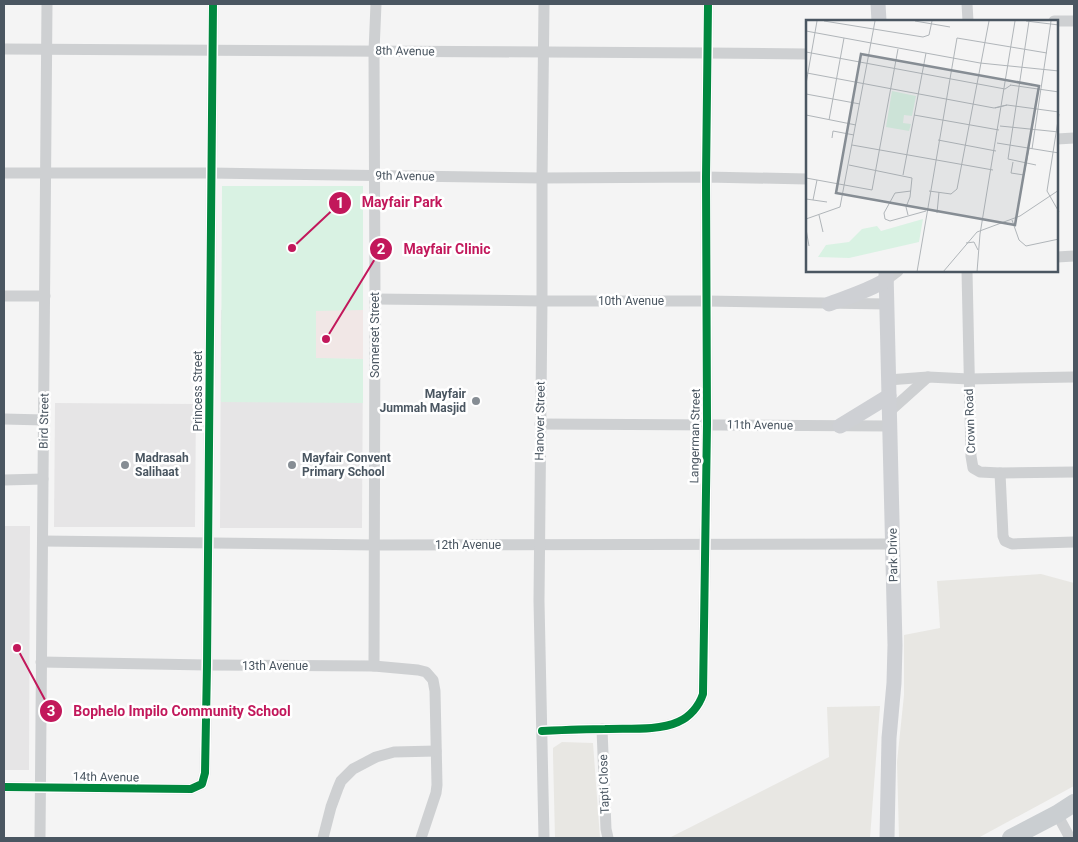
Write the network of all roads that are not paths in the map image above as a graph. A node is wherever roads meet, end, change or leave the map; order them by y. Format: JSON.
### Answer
{"nodes":[{"id":1,"x":48,"y":4,"type":"edge"},
{"id":2,"x":213,"y":4,"type":"edge"},
{"id":3,"x":376,"y":4,"type":"edge"},
{"id":4,"x":544,"y":4,"type":"edge"},
{"id":5,"x":708,"y":4,"type":"edge"},
{"id":6,"x":878,"y":4,"type":"edge"},
{"id":7,"x":967,"y":4,"type":"edge"},
{"id":8,"x":879,"y":20,"type":"edge"},
{"id":9,"x":968,"y":20,"type":"edge"},
{"id":10,"x":1058,"y":21,"type":"edge"},
{"id":11,"x":1074,"y":21,"type":"edge"},
{"id":12,"x":4,"y":48,"type":"edge"},
{"id":13,"x":47,"y":49,"type":"junction"},
{"id":14,"x":213,"y":50,"type":"junction"},
{"id":15,"x":374,"y":50,"type":"junction"},
{"id":16,"x":544,"y":52,"type":"junction"},
{"id":17,"x":708,"y":53,"type":"junction"},
{"id":18,"x":806,"y":54,"type":"edge"},
{"id":19,"x":1074,"y":138,"type":"edge"},
{"id":20,"x":1058,"y":139,"type":"edge"},
{"id":21,"x":4,"y":173,"type":"edge"},
{"id":22,"x":210,"y":173,"type":"junction"},
{"id":23,"x":46,"y":174,"type":"junction"},
{"id":24,"x":375,"y":175,"type":"junction"},
{"id":25,"x":542,"y":178,"type":"junction"},
{"id":26,"x":706,"y":178,"type":"junction"},
{"id":27,"x":806,"y":179,"type":"edge"},
{"id":28,"x":1074,"y":256,"type":"edge"},
{"id":29,"x":1058,"y":257,"type":"edge"},
{"id":30,"x":967,"y":272,"type":"edge"},
{"id":31,"x":890,"y":274,"type":"edge"},
{"id":32,"x":4,"y":296,"type":"edge"},
{"id":33,"x":45,"y":296,"type":"junction"},
{"id":34,"x":376,"y":299,"type":"junction"},
{"id":35,"x":542,"y":301,"type":"junction"},
{"id":36,"x":707,"y":301,"type":"junction"},
{"id":37,"x":829,"y":304,"type":"junction"},
{"id":38,"x":886,"y":304,"type":"junction"},
{"id":39,"x":928,"y":377,"type":"junction"},
{"id":40,"x":1074,"y":377,"type":"edge"},
{"id":41,"x":969,"y":379,"type":"junction"},
{"id":42,"x":888,"y":380,"type":"junction"},
{"id":43,"x":889,"y":396,"type":"junction"},
{"id":44,"x":4,"y":419,"type":"edge"},
{"id":45,"x":889,"y":419,"type":"junction"},
{"id":46,"x":44,"y":420,"type":"junction"},
{"id":47,"x":540,"y":424,"type":"junction"},
{"id":48,"x":707,"y":424,"type":"junction"},
{"id":49,"x":840,"y":426,"type":"junction"},
{"id":50,"x":1074,"y":472,"type":"edge"},
{"id":51,"x":1000,"y":474,"type":"junction"},
{"id":52,"x":43,"y":479,"type":"junction"},
{"id":53,"x":4,"y":480,"type":"edge"},
{"id":54,"x":43,"y":541,"type":"junction"},
{"id":55,"x":1074,"y":542,"type":"edge"},
{"id":56,"x":207,"y":543,"type":"junction"},
{"id":57,"x":539,"y":544,"type":"junction"},
{"id":58,"x":705,"y":544,"type":"junction"},
{"id":59,"x":893,"y":544,"type":"junction"},
{"id":60,"x":375,"y":545,"type":"junction"},
{"id":61,"x":41,"y":662,"type":"junction"},
{"id":62,"x":207,"y":666,"type":"junction"},
{"id":63,"x":374,"y":666,"type":"junction"},
{"id":64,"x":602,"y":729,"type":"junction"},
{"id":65,"x":542,"y":731,"type":"junction"},
{"id":66,"x":436,"y":751,"type":"junction"},
{"id":67,"x":204,"y":779,"type":"joint"},
{"id":68,"x":4,"y":786,"type":"edge"},
{"id":69,"x":40,"y":787,"type":"junction"},
{"id":70,"x":1074,"y":803,"type":"edge"},
{"id":71,"x":1057,"y":814,"type":"junction"},
{"id":72,"x":40,"y":838,"type":"edge"},
{"id":73,"x":323,"y":838,"type":"edge"},
{"id":74,"x":421,"y":838,"type":"edge"},
{"id":75,"x":544,"y":838,"type":"edge"},
{"id":76,"x":608,"y":838,"type":"edge"},
{"id":77,"x":887,"y":838,"type":"edge"},
{"id":78,"x":1011,"y":838,"type":"edge"},
{"id":79,"x":1070,"y":838,"type":"edge"}],
"edges":[{"from":1,"to":13,"type":"street","name":"Bird Street"},
{"from":2,"to":14,"type":"street","name":"Princess Street"},
{"from":3,"to":15,"type":"street","name":"Somerset Street"},
{"from":4,"to":16,"type":"street","name":"Hanover Street"},
{"from":5,"to":17,"type":"street","name":"Langerman Street"},
{"from":6,"to":8,"type":"street"},
{"from":7,"to":9,"type":"street"},
{"from":10,"to":11,"type":"street"},
{"from":12,"to":13,"type":"street","name":"8th Avenue"},
{"from":13,"to":14,"type":"street","name":"8th Avenue"},
{"from":13,"to":23,"type":"street","name":"Bird Street"},
{"from":14,"to":15,"type":"street","name":"8th Avenue"},
{"from":14,"to":22,"type":"street","name":"Princess Street"},
{"from":15,"to":16,"type":"street","name":"8th Avenue"},
{"from":15,"to":24,"type":"street","name":"Somerset Street"},
{"from":16,"to":17,"type":"street","name":"8th Avenue"},
{"from":16,"to":25,"type":"street","name":"Hanover Street"},
{"from":17,"to":18,"type":"street","name":"8th Avenue"},
{"from":17,"to":26,"type":"street","name":"Langerman Street"},
{"from":19,"to":20,"type":"street"},
{"from":21,"to":23,"type":"street","name":"9th Avenue"},
{"from":22,"to":23,"type":"street","name":"9th Avenue"},
{"from":22,"to":24,"type":"street","name":"9th Avenue"},
{"from":22,"to":56,"type":"street","name":"Princess Street"},
{"from":23,"to":33,"type":"street","name":"Bird Street"},
{"from":24,"to":25,"type":"street","name":"9th Avenue"},
{"from":24,"to":34,"type":"street","name":"Somerset Street"},
{"from":25,"to":26,"type":"street","name":"9th Avenue"},
{"from":25,"to":35,"type":"street","name":"Hanover Street"},
{"from":26,"to":27,"type":"street","name":"9th Avenue"},
{"from":26,"to":36,"type":"street","name":"Langerman Street"},
{"from":28,"to":29,"type":"street"},
{"from":30,"to":41,"type":"street","name":"Crown Road"},
{"from":31,"to":37,"type":"street"},
{"from":31,"to":38,"type":"street","name":"Park Drive"},
{"from":32,"to":33,"type":"street"},
{"from":33,"to":46,"type":"street","name":"Bird Street"},
{"from":34,"to":35,"type":"street","name":"10th Avenue"},
{"from":34,"to":60,"type":"street","name":"Somerset Street"},
{"from":35,"to":36,"type":"street","name":"10th Avenue"},
{"from":35,"to":47,"type":"street","name":"Hanover Street"},
{"from":36,"to":37,"type":"street","name":"10th Avenue"},
{"from":36,"to":48,"type":"street","name":"Langerman Street"},
{"from":37,"to":38,"type":"street","name":"10th Avenue"},
{"from":38,"to":42,"type":"street","name":"Park Drive"},
{"from":39,"to":41,"type":"street"},
{"from":39,"to":42,"type":"street"},
{"from":39,"to":45,"type":"street"},
{"from":40,"to":41,"type":"street"},
{"from":41,"to":51,"type":"street","name":"Crown Road"},
{"from":42,"to":43,"type":"street","name":"Park Drive"},
{"from":43,"to":45,"type":"street","name":"Park Drive"},
{"from":43,"to":49,"type":"street"},
{"from":44,"to":46,"type":"street"},
{"from":45,"to":49,"type":"street","name":"11th Avenue"},
{"from":45,"to":59,"type":"street","name":"Park Drive"},
{"from":46,"to":52,"type":"street","name":"Bird Street"},
{"from":47,"to":48,"type":"street","name":"11th Avenue"},
{"from":47,"to":57,"type":"street","name":"Hanover Street"},
{"from":48,"to":49,"type":"street","name":"11th Avenue"},
{"from":48,"to":58,"type":"street","name":"Langerman Street"},
{"from":50,"to":51,"type":"street","name":"Crown Road"},
{"from":51,"to":55,"type":"street"},
{"from":52,"to":53,"type":"street"},
{"from":52,"to":54,"type":"street","name":"Bird Street"},
{"from":54,"to":56,"type":"street","name":"12th Avenue"},
{"from":54,"to":61,"type":"street","name":"Bird Street"},
{"from":56,"to":60,"type":"street","name":"12th Avenue"},
{"from":56,"to":62,"type":"street","name":"Princess Street"},
{"from":57,"to":58,"type":"street","name":"12th Avenue"},
{"from":57,"to":60,"type":"street","name":"12th Avenue"},
{"from":57,"to":65,"type":"street","name":"Hanover Street"},
{"from":58,"to":59,"type":"street","name":"12th Avenue"},
{"from":58,"to":64,"type":"street","name":"Langerman Street"},
{"from":59,"to":77,"type":"street","name":"Park Drive"},
{"from":60,"to":63,"type":"street","name":"Somerset Street"},
{"from":61,"to":62,"type":"street","name":"13th Avenue"},
{"from":61,"to":69,"type":"street","name":"Bird Street"},
{"from":62,"to":63,"type":"street","name":"13th Avenue"},
{"from":62,"to":67,"type":"street","name":"Princess Street"},
{"from":63,"to":66,"type":"street","name":"13th Avenue"},
{"from":64,"to":65,"type":"street","name":"Langerman Street"},
{"from":64,"to":76,"type":"street","name":"Tapti Close"},
{"from":65,"to":75,"type":"street","name":"Hanover Street"},
{"from":66,"to":73,"type":"street"},
{"from":66,"to":74,"type":"street"},
{"from":67,"to":69,"type":"street","name":"14th Avenue"},
{"from":68,"to":69,"type":"street","name":"14th Avenue"},
{"from":69,"to":72,"type":"street","name":"Bird Street"},
{"from":70,"to":71,"type":"main road"},
{"from":71,"to":78,"type":"main road"},
{"from":71,"to":79,"type":"street"}]}
